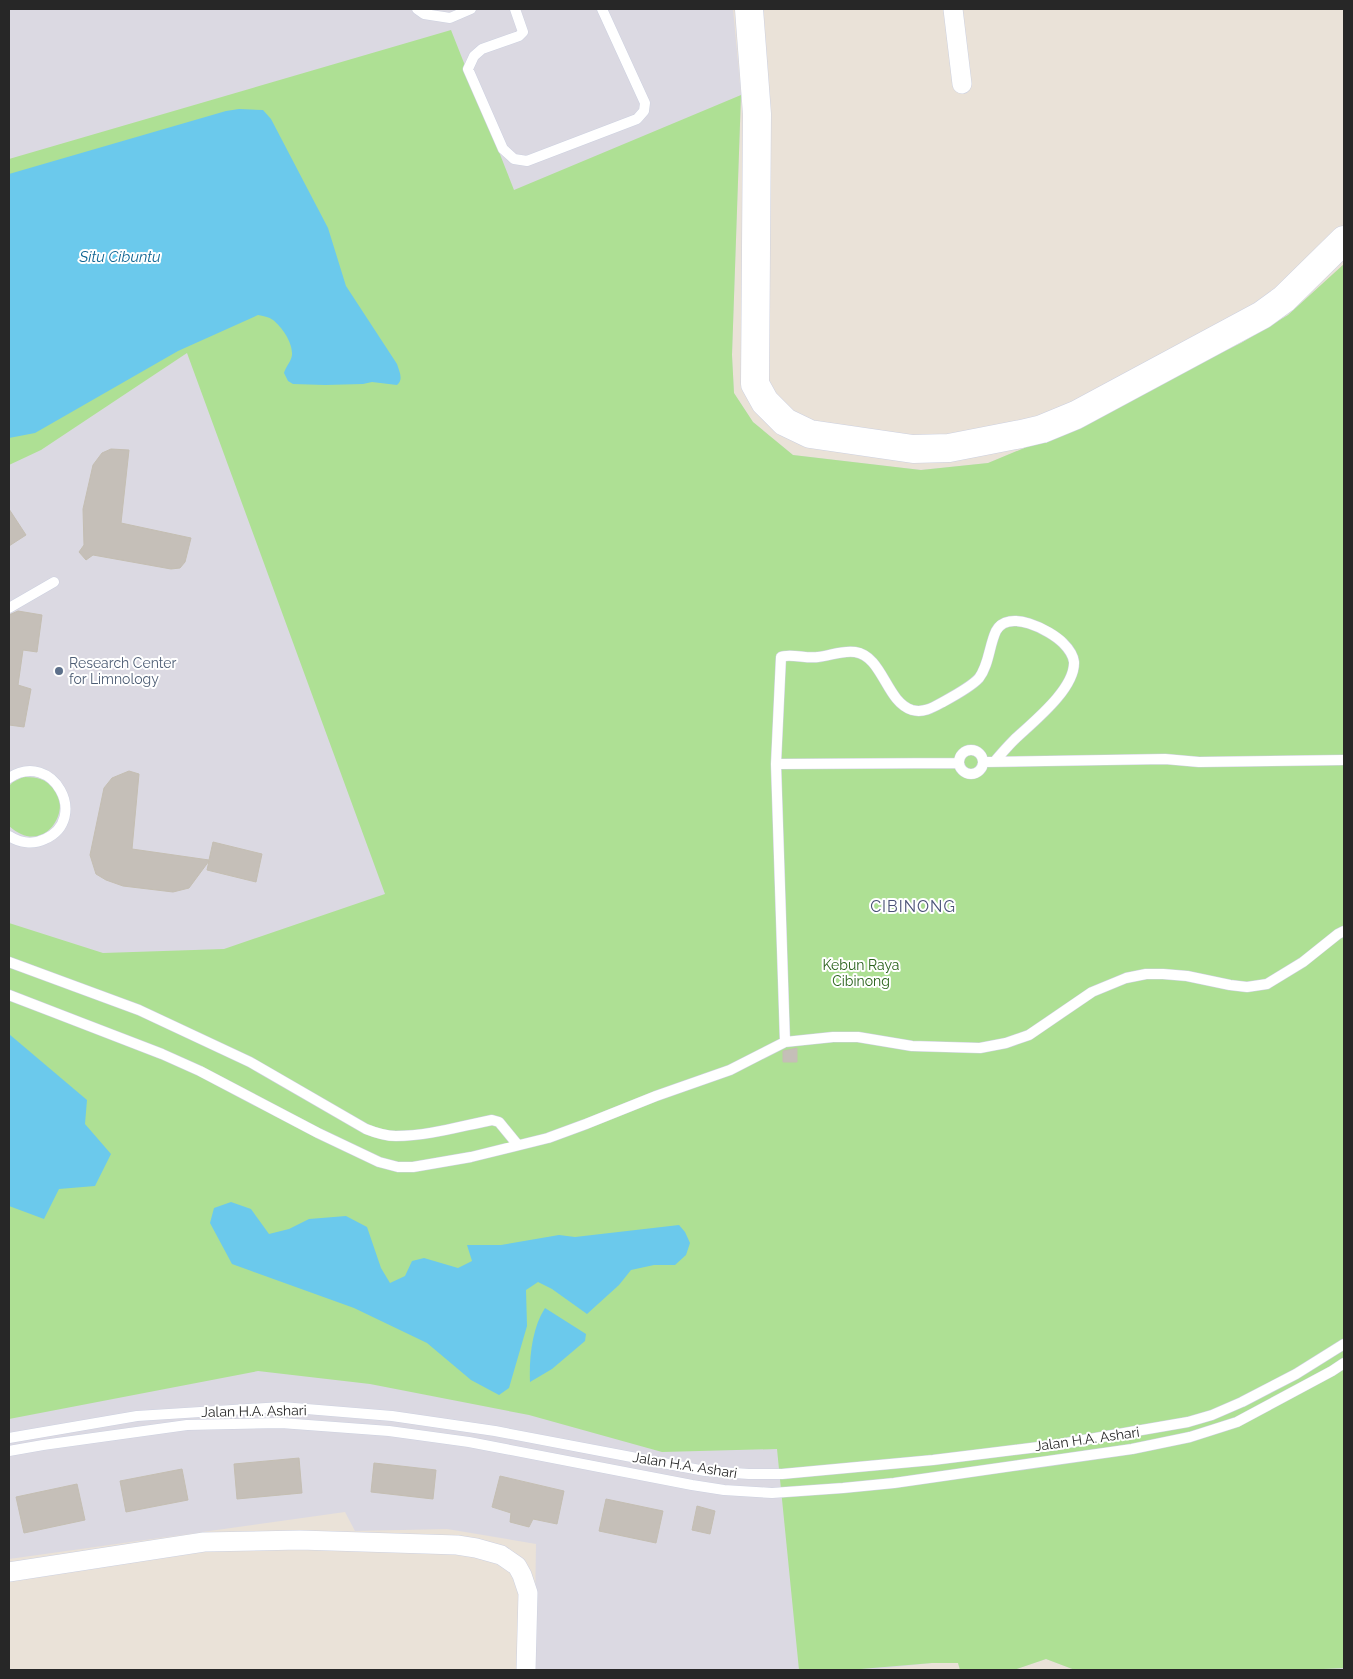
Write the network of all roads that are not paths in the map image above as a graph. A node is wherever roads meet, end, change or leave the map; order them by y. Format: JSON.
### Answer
{"nodes":[{"id":1,"x":417,"y":9,"type":"edge"},
{"id":2,"x":471,"y":9,"type":"edge"},
{"id":3,"x":515,"y":9,"type":"edge"},
{"id":4,"x":602,"y":9,"type":"edge"},
{"id":5,"x":749,"y":9,"type":"edge"},
{"id":6,"x":953,"y":9,"type":"edge"},
{"id":7,"x":962,"y":84,"type":"dead end"},
{"id":8,"x":1344,"y":240,"type":"edge"},
{"id":9,"x":54,"y":582,"type":"dead end"},
{"id":10,"x":9,"y":608,"type":"edge"},
{"id":11,"x":1344,"y":760,"type":"edge"},
{"id":12,"x":989,"y":762,"type":"junction"},
{"id":13,"x":776,"y":764,"type":"junction"},
{"id":14,"x":959,"y":764,"type":"junction"},
{"id":15,"x":9,"y":778,"type":"edge"},
{"id":16,"x":9,"y":836,"type":"edge"},
{"id":17,"x":1344,"y":931,"type":"edge"},
{"id":18,"x":9,"y":962,"type":"edge"},
{"id":19,"x":9,"y":995,"type":"edge"},
{"id":20,"x":785,"y":1042,"type":"junction"},
{"id":21,"x":517,"y":1144,"type":"junction"},
{"id":22,"x":1344,"y":1344,"type":"edge"},
{"id":23,"x":1344,"y":1363,"type":"edge"},
{"id":24,"x":137,"y":1416,"type":"junction"},
{"id":25,"x":431,"y":1422,"type":"junction"},
{"id":26,"x":1188,"y":1422,"type":"junction"},
{"id":27,"x":139,"y":1431,"type":"junction"},
{"id":28,"x":429,"y":1437,"type":"junction"},
{"id":29,"x":1190,"y":1437,"type":"junction"},
{"id":30,"x":9,"y":1438,"type":"edge"},
{"id":31,"x":9,"y":1451,"type":"edge"},
{"id":32,"x":726,"y":1473,"type":"junction"},
{"id":33,"x":724,"y":1490,"type":"junction"},
{"id":34,"x":9,"y":1572,"type":"edge"},
{"id":35,"x":526,"y":1670,"type":"edge"}],
"edges":[{"from":1,"to":2,"type":"lane"},
{"from":3,"to":4,"type":"lane"},
{"from":5,"to":8,"type":"street"},
{"from":6,"to":7,"type":"street"},
{"from":9,"to":10,"type":"lane"},
{"from":11,"to":12,"type":"lane"},
{"from":12,"to":13,"type":"lane"},
{"from":12,"to":14,"type":"lane"},
{"from":12,"to":14,"type":"lane"},
{"from":13,"to":14,"type":"lane"},
{"from":13,"to":20,"type":"lane"},
{"from":15,"to":16,"type":"lane"},
{"from":17,"to":20,"type":"lane"},
{"from":18,"to":21,"type":"lane"},
{"from":19,"to":21,"type":"lane"},
{"from":20,"to":21,"type":"lane"},
{"from":22,"to":26,"type":"lane","name":"Jalan H.A. Ashari"},
{"from":23,"to":29,"type":"lane","name":"Jalan H.A. Ashari"},
{"from":24,"to":25,"type":"lane","name":"Jalan H.A. Ashari"},
{"from":24,"to":27,"type":"lane"},
{"from":24,"to":30,"type":"lane","name":"Jalan H.A. Ashari"},
{"from":25,"to":28,"type":"lane"},
{"from":25,"to":32,"type":"lane","name":"Jalan H.A. Ashari"},
{"from":26,"to":29,"type":"lane"},
{"from":26,"to":32,"type":"lane","name":"Jalan H.A. Ashari"},
{"from":27,"to":28,"type":"lane","name":"Jalan H.A. Ashari"},
{"from":27,"to":31,"type":"lane","name":"Jalan H.A. Ashari"},
{"from":28,"to":33,"type":"lane","name":"Jalan H.A. Ashari"},
{"from":29,"to":33,"type":"lane","name":"Jalan H.A. Ashari"},
{"from":32,"to":33,"type":"lane"},
{"from":34,"to":35,"type":"street"}]}
